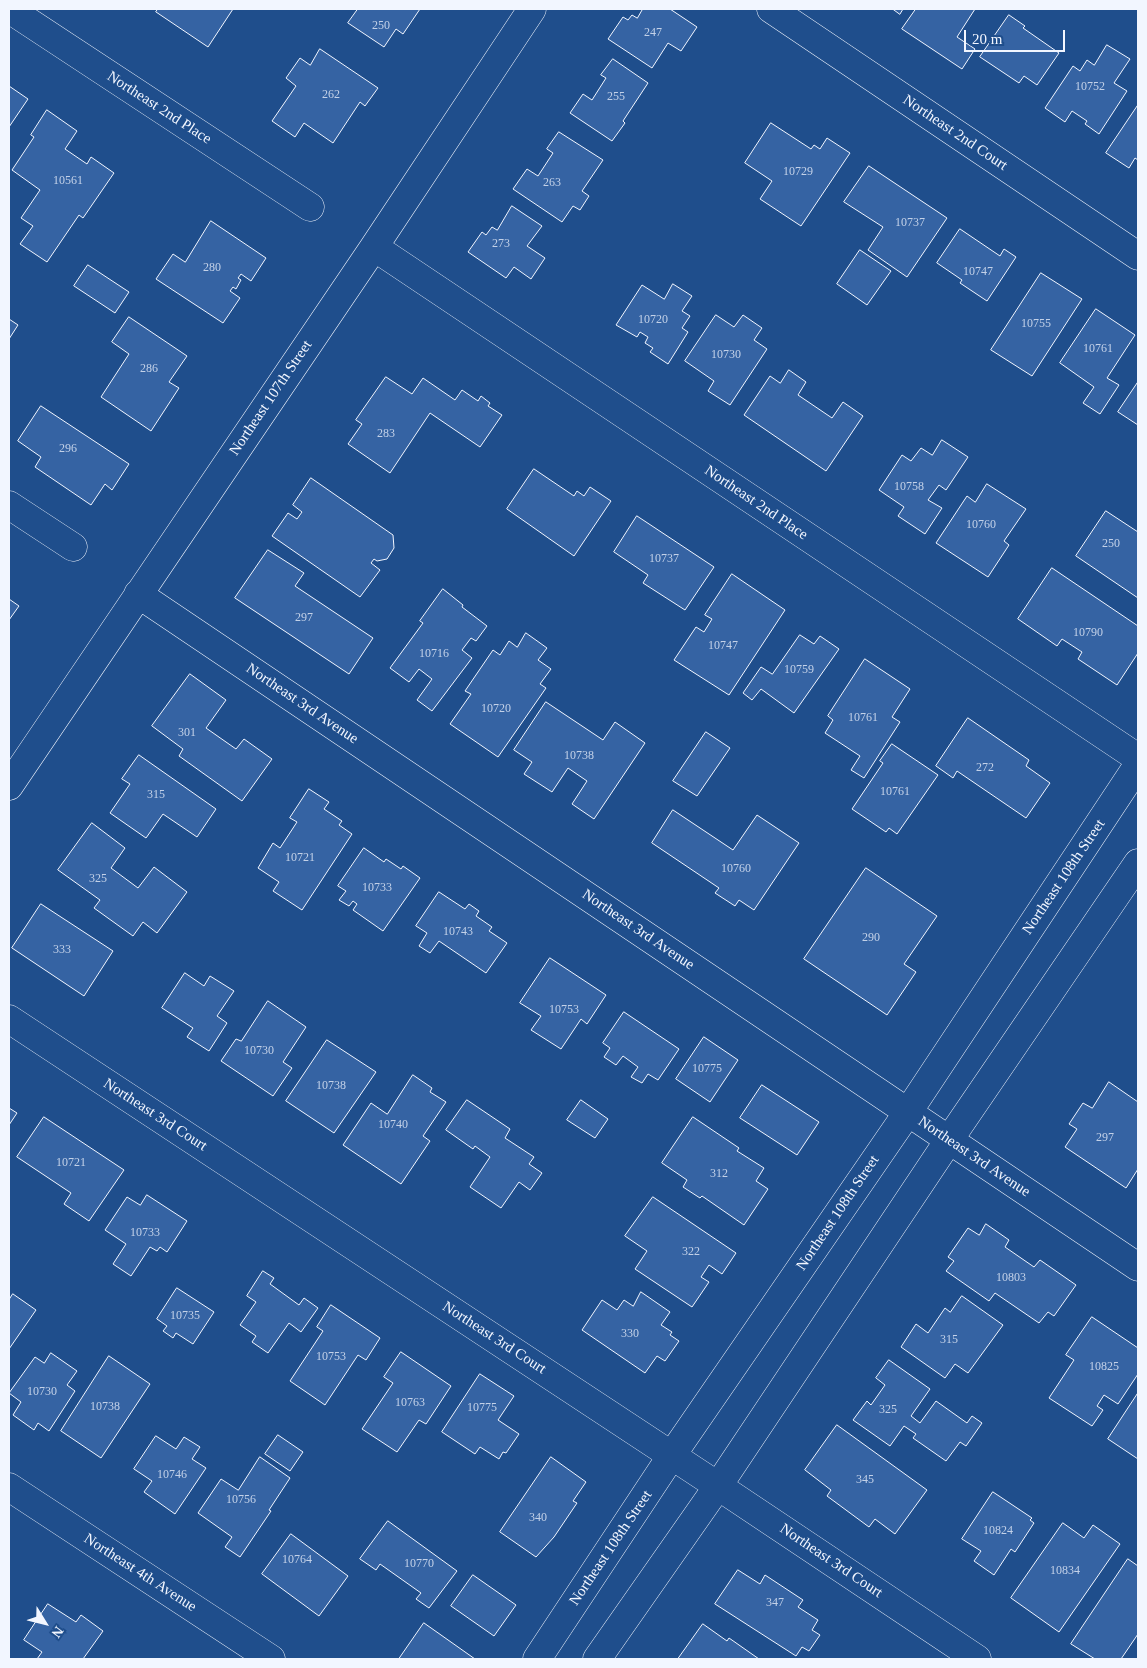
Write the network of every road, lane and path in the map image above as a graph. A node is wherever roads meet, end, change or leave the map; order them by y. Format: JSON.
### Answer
{"nodes":[{"id":1,"x":9,"y":9,"type":"edge"},
{"id":2,"x":532,"y":9,"type":"edge"},
{"id":3,"x":771,"y":9,"type":"edge"},
{"id":4,"x":310,"y":207,"type":"dead end"},
{"id":5,"x":374,"y":247,"type":"junction"},
{"id":6,"x":1138,"y":256,"type":"edge"},
{"id":7,"x":9,"y":505,"type":"edge"},
{"id":8,"x":73,"y":547,"type":"dead end"},
{"id":9,"x":138,"y":594,"type":"junction"},
{"id":10,"x":1138,"y":758,"type":"edge"},
{"id":11,"x":1138,"y":765,"type":"edge"},
{"id":12,"x":9,"y":786,"type":"edge"},
{"id":13,"x":1138,"y":863,"type":"edge"},
{"id":14,"x":9,"y":1019,"type":"edge"},
{"id":15,"x":908,"y":1112,"type":"junction"},
{"id":16,"x":949,"y":1140,"type":"junction"},
{"id":17,"x":1138,"y":1267,"type":"edge"},
{"id":18,"x":672,"y":1455,"type":"junction"},
{"id":19,"x":718,"y":1486,"type":"junction"},
{"id":20,"x":9,"y":1487,"type":"edge"},
{"id":21,"x":271,"y":1659,"type":"edge"},
{"id":22,"x":536,"y":1659,"type":"edge"},
{"id":23,"x":597,"y":1659,"type":"edge"},
{"id":24,"x":977,"y":1659,"type":"edge"}],
"edges":[{"from":1,"to":4,"type":"street","name":"Northeast 2nd Place"},
{"from":2,"to":5,"type":"street","name":"Northeast 107th Street"},
{"from":3,"to":6,"type":"street","name":"Northeast 2nd Court"},
{"from":5,"to":9,"type":"street","name":"Northeast 107th Street"},
{"from":5,"to":10,"type":"street","name":"Northeast 2nd Place"},
{"from":7,"to":8,"type":"street"},
{"from":9,"to":12,"type":"street","name":"Northeast 107th Street"},
{"from":9,"to":15,"type":"street","name":"Northeast 3rd Avenue"},
{"from":11,"to":15,"type":"street","name":"Northeast 108th Street"},
{"from":13,"to":16,"type":"street"},
{"from":14,"to":18,"type":"street","name":"Northeast 3rd Court"},
{"from":15,"to":16,"type":"street","name":"Northeast 3rd Avenue"},
{"from":15,"to":18,"type":"street","name":"Northeast 108th Street"},
{"from":16,"to":17,"type":"street","name":"Northeast 3rd Avenue"},
{"from":16,"to":19,"type":"street"},
{"from":18,"to":19,"type":"street","name":"Northeast 3rd Court"},
{"from":18,"to":22,"type":"street","name":"Northeast 108th Street"},
{"from":19,"to":23,"type":"street"},
{"from":19,"to":24,"type":"street","name":"Northeast 3rd Court"},
{"from":20,"to":21,"type":"street","name":"Northeast 4th Avenue"}]}
